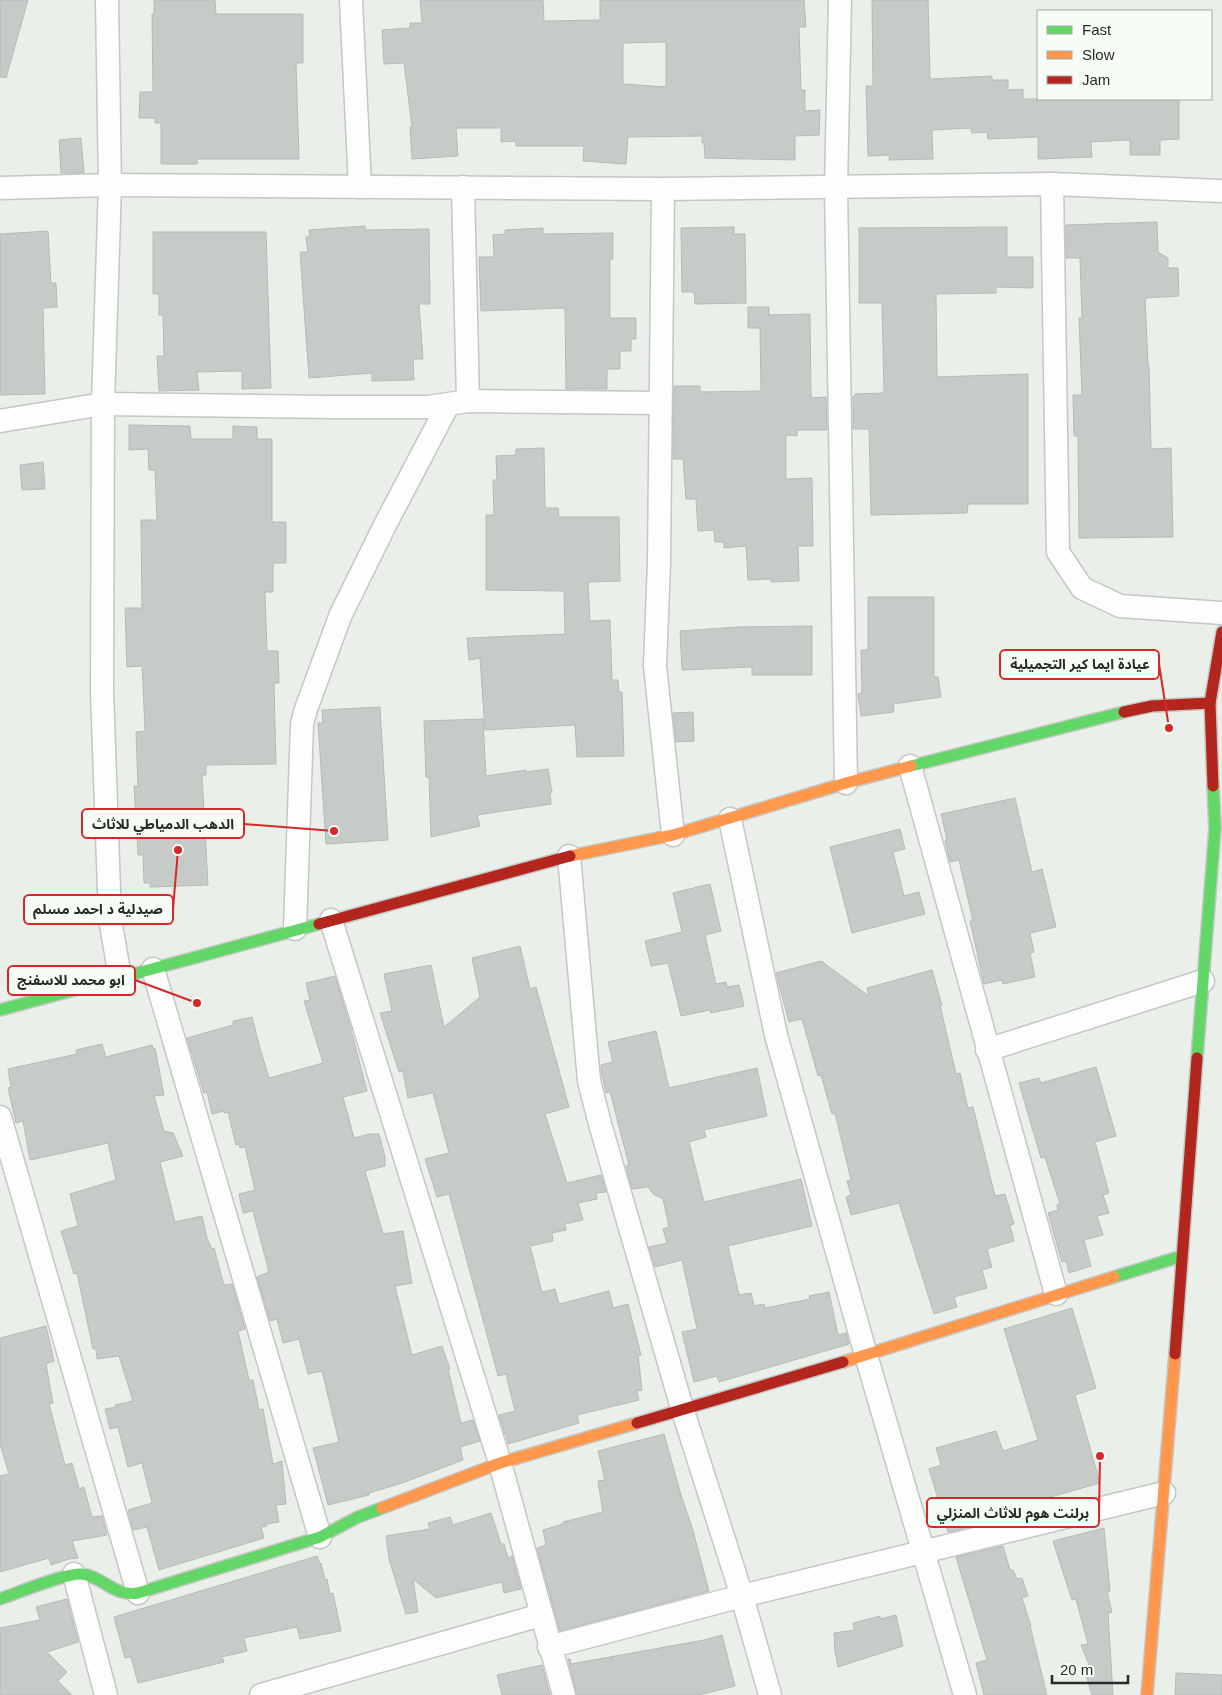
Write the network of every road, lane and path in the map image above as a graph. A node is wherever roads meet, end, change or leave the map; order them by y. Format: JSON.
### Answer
{"nodes":[{"id":1,"x":108,"y":0,"type":"edge"},
{"id":2,"x":351,"y":0,"type":"edge"},
{"id":3,"x":840,"y":0,"type":"edge"},
{"id":4,"x":1052,"y":184,"type":"junction"},
{"id":5,"x":110,"y":185,"type":"junction"},
{"id":6,"x":360,"y":187,"type":"junction"},
{"id":7,"x":463,"y":187,"type":"junction"},
{"id":8,"x":0,"y":188,"type":"edge"},
{"id":9,"x":836,"y":188,"type":"junction"},
{"id":10,"x":663,"y":189,"type":"junction"},
{"id":11,"x":1222,"y":191,"type":"edge"},
{"id":12,"x":458,"y":403,"type":"junction"},
{"id":13,"x":660,"y":403,"type":"junction"},
{"id":14,"x":103,"y":404,"type":"junction"},
{"id":15,"x":0,"y":421,"type":"edge"},
{"id":16,"x":1222,"y":613,"type":"edge"},
{"id":17,"x":1222,"y":632,"type":"edge"},
{"id":18,"x":1210,"y":703,"type":"junction"},
{"id":19,"x":910,"y":766,"type":"junction"},
{"id":20,"x":846,"y":782,"type":"junction"},
{"id":21,"x":730,"y":819,"type":"junction"},
{"id":22,"x":673,"y":835,"type":"junction"},
{"id":23,"x":569,"y":856,"type":"junction"},
{"id":24,"x":331,"y":920,"type":"junction"},
{"id":25,"x":295,"y":930,"type":"junction"},
{"id":26,"x":153,"y":969,"type":"junction"},
{"id":27,"x":120,"y":977,"type":"junction"},
{"id":28,"x":1203,"y":982,"type":"junction"},
{"id":29,"x":0,"y":1010,"type":"edge"},
{"id":30,"x":987,"y":1050,"type":"junction"},
{"id":31,"x":0,"y":1117,"type":"edge"},
{"id":32,"x":1182,"y":1256,"type":"junction"},
{"id":33,"x":1056,"y":1294,"type":"junction"},
{"id":34,"x":866,"y":1355,"type":"junction"},
{"id":35,"x":682,"y":1408,"type":"junction"},
{"id":36,"x":500,"y":1463,"type":"junction"},
{"id":37,"x":1164,"y":1493,"type":"junction"},
{"id":38,"x":320,"y":1537,"type":"junction"},
{"id":39,"x":922,"y":1552,"type":"junction"},
{"id":40,"x":74,"y":1574,"type":"junction"},
{"id":41,"x":138,"y":1593,"type":"junction"},
{"id":42,"x":742,"y":1596,"type":"junction"},
{"id":43,"x":0,"y":1599,"type":"edge"},
{"id":44,"x":541,"y":1615,"type":"junction"},
{"id":45,"x":549,"y":1647,"type":"junction"},
{"id":46,"x":106,"y":1695,"type":"edge"},
{"id":47,"x":261,"y":1695,"type":"edge"},
{"id":48,"x":564,"y":1695,"type":"edge"},
{"id":49,"x":770,"y":1695,"type":"edge"},
{"id":50,"x":965,"y":1695,"type":"edge"},
{"id":51,"x":1147,"y":1695,"type":"edge"}],
"edges":[{"from":1,"to":5,"type":"street"},
{"from":2,"to":6,"type":"street"},
{"from":3,"to":9,"type":"street"},
{"from":4,"to":9,"type":"street"},
{"from":4,"to":11,"type":"street"},
{"from":4,"to":16,"type":"street"},
{"from":5,"to":6,"type":"street"},
{"from":5,"to":8,"type":"street"},
{"from":5,"to":14,"type":"street"},
{"from":6,"to":7,"type":"street"},
{"from":7,"to":10,"type":"street"},
{"from":7,"to":12,"type":"street"},
{"from":9,"to":10,"type":"street"},
{"from":9,"to":20,"type":"street"},
{"from":10,"to":13,"type":"street"},
{"from":12,"to":13,"type":"street"},
{"from":12,"to":14,"type":"street"},
{"from":12,"to":25,"type":"street"},
{"from":13,"to":22,"type":"street"},
{"from":14,"to":15,"type":"street"},
{"from":14,"to":27,"type":"street"},
{"from":17,"to":18,"type":"street"},
{"from":18,"to":19,"type":"street"},
{"from":18,"to":28,"type":"street"},
{"from":19,"to":20,"type":"street"},
{"from":19,"to":30,"type":"street"},
{"from":20,"to":21,"type":"street"},
{"from":21,"to":22,"type":"street"},
{"from":21,"to":34,"type":"street"},
{"from":22,"to":23,"type":"street"},
{"from":23,"to":24,"type":"street"},
{"from":23,"to":35,"type":"street"},
{"from":24,"to":25,"type":"street"},
{"from":24,"to":36,"type":"street"},
{"from":25,"to":26,"type":"street"},
{"from":26,"to":27,"type":"street"},
{"from":26,"to":38,"type":"street"},
{"from":27,"to":29,"type":"street"},
{"from":28,"to":30,"type":"street"},
{"from":28,"to":32,"type":"street"},
{"from":30,"to":33,"type":"street"},
{"from":31,"to":41,"type":"street"},
{"from":32,"to":33,"type":"street"},
{"from":32,"to":37,"type":"street"},
{"from":33,"to":34,"type":"street"},
{"from":34,"to":35,"type":"street"},
{"from":34,"to":39,"type":"street"},
{"from":35,"to":36,"type":"street"},
{"from":35,"to":42,"type":"street"},
{"from":36,"to":38,"type":"street"},
{"from":36,"to":44,"type":"street"},
{"from":37,"to":39,"type":"street"},
{"from":37,"to":51,"type":"street"},
{"from":38,"to":41,"type":"street"},
{"from":39,"to":42,"type":"street"},
{"from":39,"to":50,"type":"street"},
{"from":40,"to":41,"type":"street"},
{"from":40,"to":43,"type":"street"},
{"from":40,"to":46,"type":"street"},
{"from":42,"to":45,"type":"street"},
{"from":42,"to":49,"type":"street"},
{"from":44,"to":45,"type":"street"},
{"from":44,"to":47,"type":"street"},
{"from":45,"to":48,"type":"street"}]}
